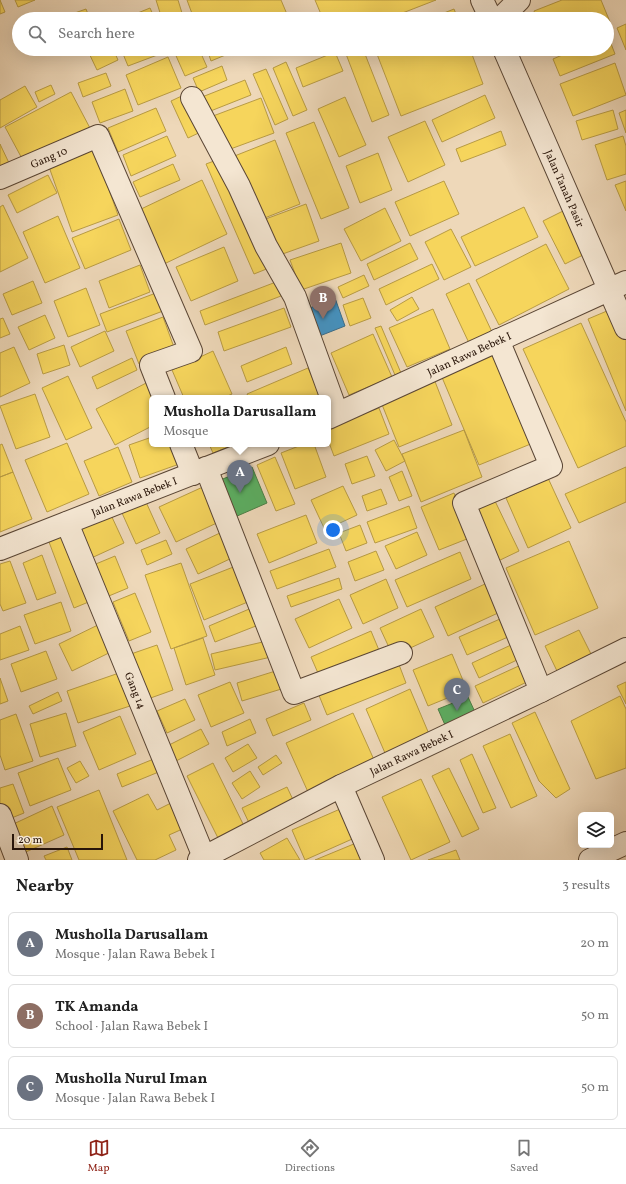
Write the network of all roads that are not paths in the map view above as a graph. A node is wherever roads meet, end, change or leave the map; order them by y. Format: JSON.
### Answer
{"nodes":[{"id":1,"x":482,"y":0,"type":"edge"},
{"id":2,"x":519,"y":0,"type":"edge"},
{"id":3,"x":487,"y":12,"type":"edge"},
{"id":4,"x":507,"y":12,"type":"edge"},
{"id":5,"x":507,"y":56,"type":"edge"},
{"id":6,"x":192,"y":98,"type":"dead end"},
{"id":7,"x":0,"y":178,"type":"edge"},
{"id":8,"x":618,"y":286,"type":"edge"},
{"id":9,"x":626,"y":328,"type":"edge"},
{"id":10,"x":498,"y":340,"type":"junction"},
{"id":11,"x":163,"y":395,"type":"edge"},
{"id":12,"x":326,"y":395,"type":"edge"},
{"id":13,"x":333,"y":416,"type":"edge"},
{"id":14,"x":183,"y":447,"type":"edge"},
{"id":15,"x":260,"y":447,"type":"edge"},
{"id":16,"x":199,"y":471,"type":"junction"},
{"id":17,"x":67,"y":523,"type":"junction"},
{"id":18,"x":0,"y":549,"type":"edge"},
{"id":19,"x":626,"y":649,"type":"edge"},
{"id":20,"x":401,"y":653,"type":"dead end"},
{"id":21,"x":541,"y":691,"type":"junction"},
{"id":22,"x":341,"y":786,"type":"junction"},
{"id":23,"x":0,"y":815,"type":"edge"},
{"id":24,"x":626,"y":843,"type":"edge"},
{"id":25,"x":202,"y":859,"type":"edge"},
{"id":26,"x":17,"y":860,"type":"edge"},
{"id":27,"x":373,"y":860,"type":"edge"},
{"id":28,"x":590,"y":860,"type":"edge"}],
"edges":[{"from":1,"to":3,"type":"street"},
{"from":2,"to":4,"type":"street"},
{"from":5,"to":8,"type":"street","name":"Jalan Tanah Pasir"},
{"from":6,"to":12,"type":"street"},
{"from":7,"to":11,"type":"street","name":"Gang 10"},
{"from":8,"to":9,"type":"street","name":"Jalan Tanah Pasir"},
{"from":8,"to":10,"type":"street","name":"Jalan Rawa Bebek I"},
{"from":10,"to":13,"type":"street","name":"Jalan Rawa Bebek I"},
{"from":10,"to":21,"type":"street"},
{"from":14,"to":16,"type":"street"},
{"from":15,"to":16,"type":"street","name":"Jalan Rawa Bebek I"},
{"from":16,"to":17,"type":"street","name":"Jalan Rawa Bebek I"},
{"from":16,"to":20,"type":"street"},
{"from":17,"to":18,"type":"street","name":"Jalan Rawa Bebek I"},
{"from":17,"to":25,"type":"street","name":"Gang 14"},
{"from":19,"to":21,"type":"street","name":"Jalan Rawa Bebek I"},
{"from":21,"to":22,"type":"street","name":"Jalan Rawa Bebek I"},
{"from":22,"to":25,"type":"street","name":"Jalan Rawa Bebek I"},
{"from":22,"to":27,"type":"street"},
{"from":23,"to":26,"type":"street"},
{"from":24,"to":28,"type":"street"}]}
